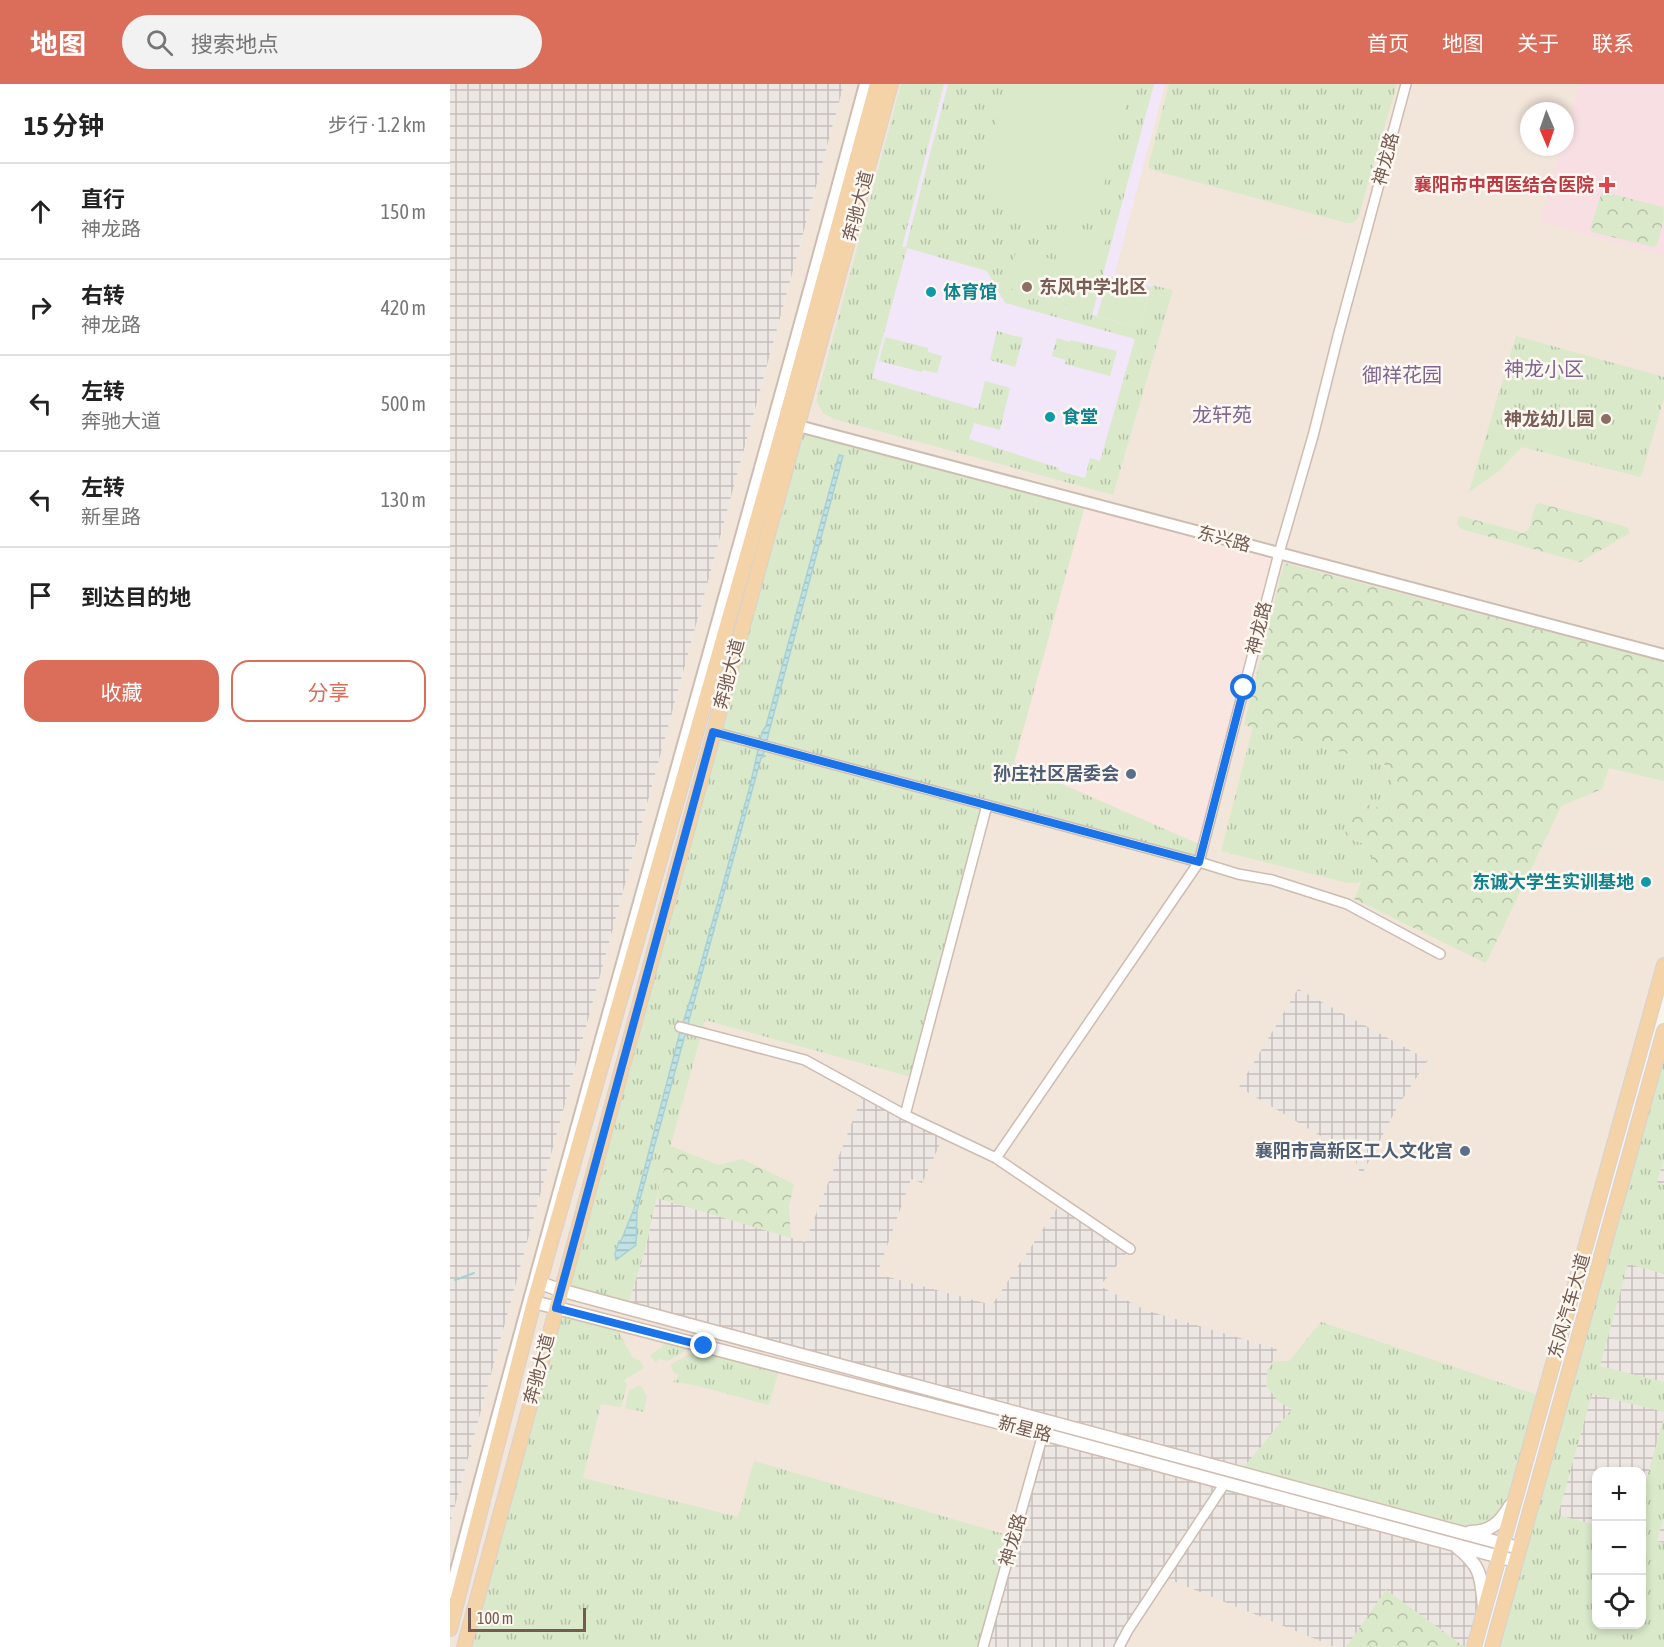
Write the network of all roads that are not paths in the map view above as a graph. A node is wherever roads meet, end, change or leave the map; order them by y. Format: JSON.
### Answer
{"nodes":[{"id":1,"x":865,"y":84,"type":"edge"},
{"id":2,"x":877,"y":84,"type":"edge"},
{"id":3,"x":891,"y":84,"type":"edge"},
{"id":4,"x":1406,"y":84,"type":"edge"},
{"id":5,"x":804,"y":332,"type":"junction"},
{"id":6,"x":791,"y":424,"type":"junction"},
{"id":7,"x":1279,"y":553,"type":"junction"},
{"id":8,"x":1664,"y":655,"type":"edge"},
{"id":9,"x":713,"y":732,"type":"junction"},
{"id":10,"x":987,"y":806,"type":"junction"},
{"id":11,"x":1199,"y":862,"type":"junction"},
{"id":12,"x":1440,"y":954,"type":"dead end"},
{"id":13,"x":1664,"y":965,"type":"edge"},
{"id":14,"x":680,"y":1027,"type":"dead end"},
{"id":15,"x":1664,"y":1031,"type":"edge"},
{"id":16,"x":905,"y":1114,"type":"junction"},
{"id":17,"x":996,"y":1158,"type":"junction"},
{"id":18,"x":1130,"y":1249,"type":"dead end"},
{"id":19,"x":539,"y":1276,"type":"junction"},
{"id":20,"x":560,"y":1290,"type":"junction"},
{"id":21,"x":534,"y":1302,"type":"junction"},
{"id":22,"x":556,"y":1308,"type":"junction"},
{"id":23,"x":1043,"y":1434,"type":"junction"},
{"id":24,"x":1225,"y":1483,"type":"junction"},
{"id":25,"x":1515,"y":1497,"type":"junction"},
{"id":26,"x":1457,"y":1532,"type":"junction"},
{"id":27,"x":1454,"y":1545,"type":"junction"},
{"id":28,"x":1500,"y":1550,"type":"junction"},
{"id":29,"x":1517,"y":1555,"type":"junction"},
{"id":30,"x":450,"y":1593,"type":"edge"},
{"id":31,"x":1484,"y":1610,"type":"junction"},
{"id":32,"x":450,"y":1629,"type":"edge"},
{"id":33,"x":465,"y":1647,"type":"edge"},
{"id":34,"x":983,"y":1647,"type":"edge"},
{"id":35,"x":1119,"y":1647,"type":"edge"},
{"id":36,"x":1474,"y":1647,"type":"edge"},
{"id":37,"x":1492,"y":1647,"type":"edge"}],
"edges":[{"from":1,"to":5,"type":"street"},
{"from":2,"to":5,"type":"main road","name":"奔驰大道"},
{"from":3,"to":6,"type":"main road","name":"奔驰大道"},
{"from":4,"to":7,"type":"street","name":"神龙路"},
{"from":5,"to":6,"type":"main road","name":"奔驰大道"},
{"from":5,"to":19,"type":"street"},
{"from":6,"to":7,"type":"street","name":"东兴路"},
{"from":6,"to":9,"type":"main road","name":"奔驰大道"},
{"from":6,"to":19,"type":"main road","name":"奔驰大道"},
{"from":7,"to":8,"type":"street","name":"东兴路"},
{"from":7,"to":11,"type":"street","name":"神龙路"},
{"from":9,"to":10,"type":"street"},
{"from":9,"to":20,"type":"main road","name":"奔驰大道"},
{"from":10,"to":11,"type":"street"},
{"from":10,"to":16,"type":"street"},
{"from":11,"to":12,"type":"street"},
{"from":11,"to":17,"type":"street","name":"神龙路"},
{"from":13,"to":25,"type":"main road","name":"东风汽车大道"},
{"from":14,"to":16,"type":"street"},
{"from":15,"to":29,"type":"main road","name":"东风汽车大道"},
{"from":16,"to":17,"type":"street"},
{"from":17,"to":18,"type":"street"},
{"from":19,"to":20,"type":"main road","name":"新星路"},
{"from":19,"to":21,"type":"main road","name":"奔驰大道"},
{"from":19,"to":30,"type":"street"},
{"from":20,"to":22,"type":"main road","name":"奔驰大道"},
{"from":20,"to":26,"type":"main road","name":"新星路"},
{"from":21,"to":22,"type":"main road","name":"新星路"},
{"from":21,"to":32,"type":"main road","name":"奔驰大道"},
{"from":22,"to":23,"type":"main road","name":"新星路"},
{"from":22,"to":33,"type":"main road","name":"奔驰大道"},
{"from":23,"to":24,"type":"main road","name":"新星路"},
{"from":23,"to":34,"type":"street","name":"神龙路"},
{"from":24,"to":27,"type":"main road","name":"新星路"},
{"from":24,"to":35,"type":"street"},
{"from":25,"to":26,"type":"main road"},
{"from":25,"to":28,"type":"main road","name":"东风汽车大道"},
{"from":26,"to":28,"type":"main road","name":"新星路"},
{"from":27,"to":28,"type":"main road","name":"新星路"},
{"from":27,"to":31,"type":"main road"},
{"from":28,"to":29,"type":"main road","name":"新星路"},
{"from":28,"to":31,"type":"main road","name":"东风汽车大道"},
{"from":29,"to":37,"type":"main road","name":"东风汽车大道"},
{"from":31,"to":36,"type":"main road","name":"东风汽车大道"}]}
